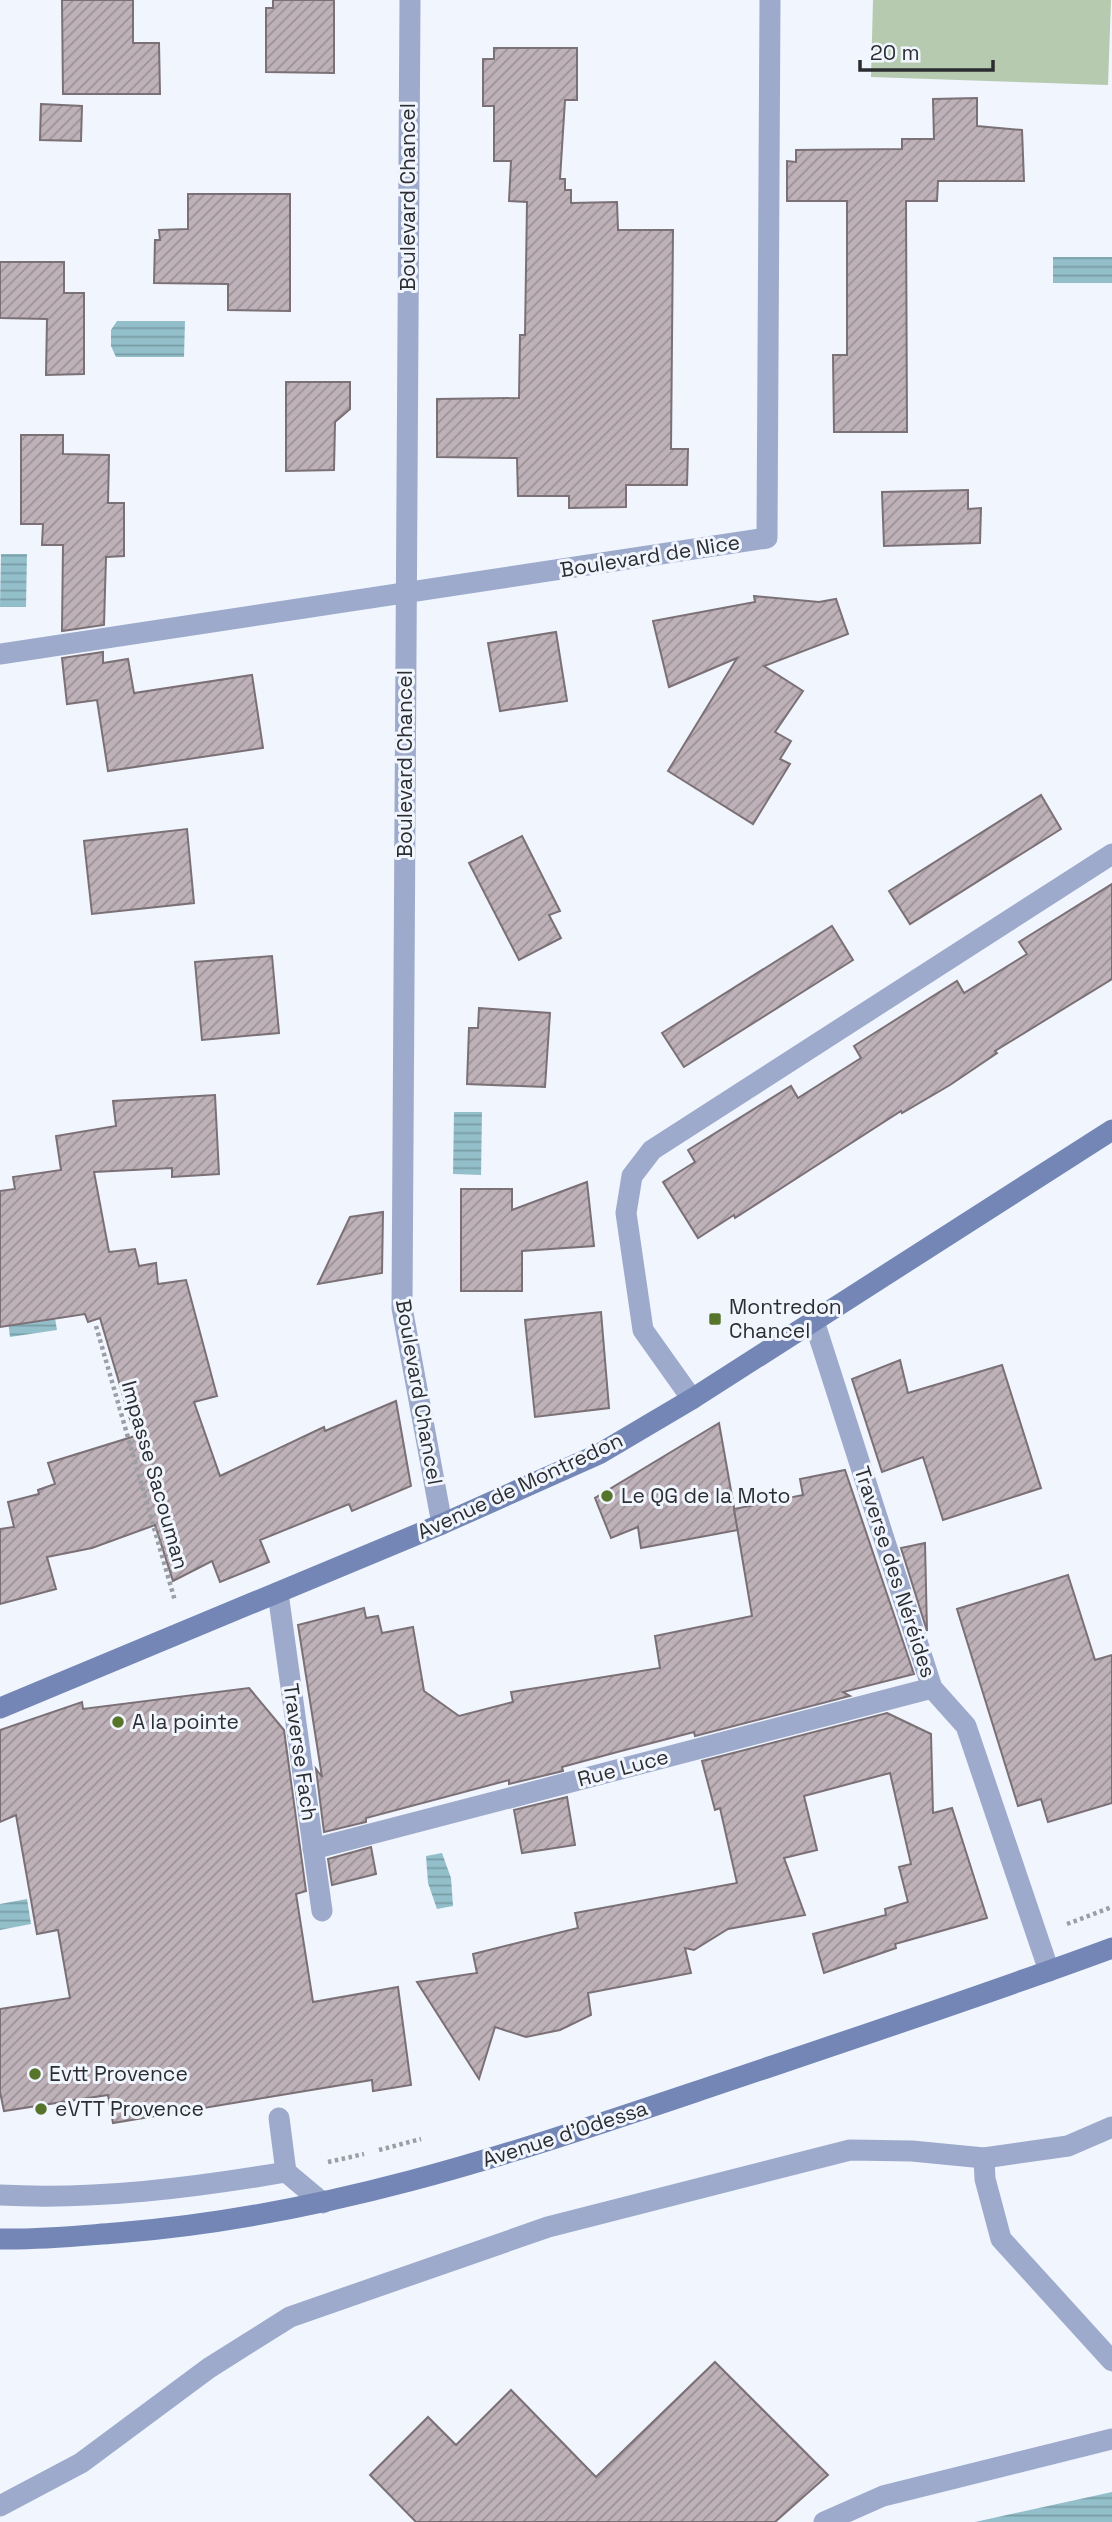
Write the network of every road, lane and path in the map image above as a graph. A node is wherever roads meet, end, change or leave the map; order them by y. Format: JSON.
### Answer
{"nodes":[{"id":1,"x":410,"y":0,"type":"edge"},
{"id":2,"x":770,"y":0,"type":"edge"},
{"id":3,"x":406,"y":593,"type":"junction"},
{"id":4,"x":0,"y":654,"type":"edge"},
{"id":5,"x":1112,"y":854,"type":"edge"},
{"id":6,"x":1112,"y":1130,"type":"edge"},
{"id":7,"x":814,"y":1321,"type":"junction"},
{"id":8,"x":96,"y":1326,"type":"dead end"},
{"id":9,"x":692,"y":1399,"type":"junction"},
{"id":10,"x":442,"y":1524,"type":"junction"},
{"id":11,"x":278,"y":1593,"type":"junction"},
{"id":12,"x":185,"y":1632,"type":"junction"},
{"id":13,"x":932,"y":1688,"type":"junction"},
{"id":14,"x":0,"y":1709,"type":"edge"},
{"id":15,"x":313,"y":1849,"type":"junction"},
{"id":16,"x":1112,"y":1907,"type":"edge"},
{"id":17,"x":321,"y":1911,"type":"dead end"},
{"id":18,"x":1073,"y":1922,"type":"dead end"},
{"id":19,"x":1112,"y":1948,"type":"edge"},
{"id":20,"x":1049,"y":1971,"type":"junction"},
{"id":21,"x":279,"y":2118,"type":"dead end"},
{"id":22,"x":1112,"y":2127,"type":"edge"},
{"id":23,"x":432,"y":2136,"type":"dead end"},
{"id":24,"x":984,"y":2158,"type":"junction"},
{"id":25,"x":286,"y":2172,"type":"junction"},
{"id":26,"x":0,"y":2195,"type":"edge"},
{"id":27,"x":323,"y":2203,"type":"junction"},
{"id":28,"x":0,"y":2239,"type":"edge"},
{"id":29,"x":1112,"y":2361,"type":"edge"},
{"id":30,"x":1112,"y":2439,"type":"edge"},
{"id":31,"x":0,"y":2505,"type":"edge"},
{"id":32,"x":824,"y":2522,"type":"edge"}],
"edges":[{"from":1,"to":3,"type":"street","name":"Boulevard Chancel"},
{"from":2,"to":3,"type":"street","name":"Boulevard de Nice"},
{"from":3,"to":4,"type":"street","name":"Boulevard de Nice"},
{"from":3,"to":10,"type":"street","name":"Boulevard Chancel"},
{"from":5,"to":9,"type":"street"},
{"from":6,"to":7,"type":"street","name":"Avenue de Montredon"},
{"from":7,"to":9,"type":"street","name":"Avenue de Montredon"},
{"from":7,"to":13,"type":"street","name":"Traverse des Néréides"},
{"from":8,"to":12,"type":"path","name":"Impasse Sacouman"},
{"from":9,"to":10,"type":"street","name":"Avenue de Montredon"},
{"from":10,"to":11,"type":"street","name":"Avenue de Montredon"},
{"from":11,"to":12,"type":"street","name":"Avenue de Montredon"},
{"from":11,"to":15,"type":"street","name":"Traverse Fach"},
{"from":12,"to":14,"type":"street","name":"Avenue de Montredon"},
{"from":13,"to":15,"type":"street","name":"Rue Luce"},
{"from":13,"to":20,"type":"street","name":"Traverse des Néréides"},
{"from":15,"to":17,"type":"street","name":"Traverse Fach"},
{"from":16,"to":18,"type":"path"},
{"from":19,"to":20,"type":"street","name":"Avenue d'Odessa"},
{"from":20,"to":27,"type":"street","name":"Avenue d'Odessa"},
{"from":21,"to":25,"type":"street"},
{"from":22,"to":24,"type":"street"},
{"from":23,"to":25,"type":"path"},
{"from":24,"to":29,"type":"street"},
{"from":24,"to":31,"type":"street"},
{"from":25,"to":26,"type":"street"},
{"from":25,"to":27,"type":"street"},
{"from":27,"to":28,"type":"street","name":"Avenue d'Odessa"},
{"from":30,"to":32,"type":"street"}]}
